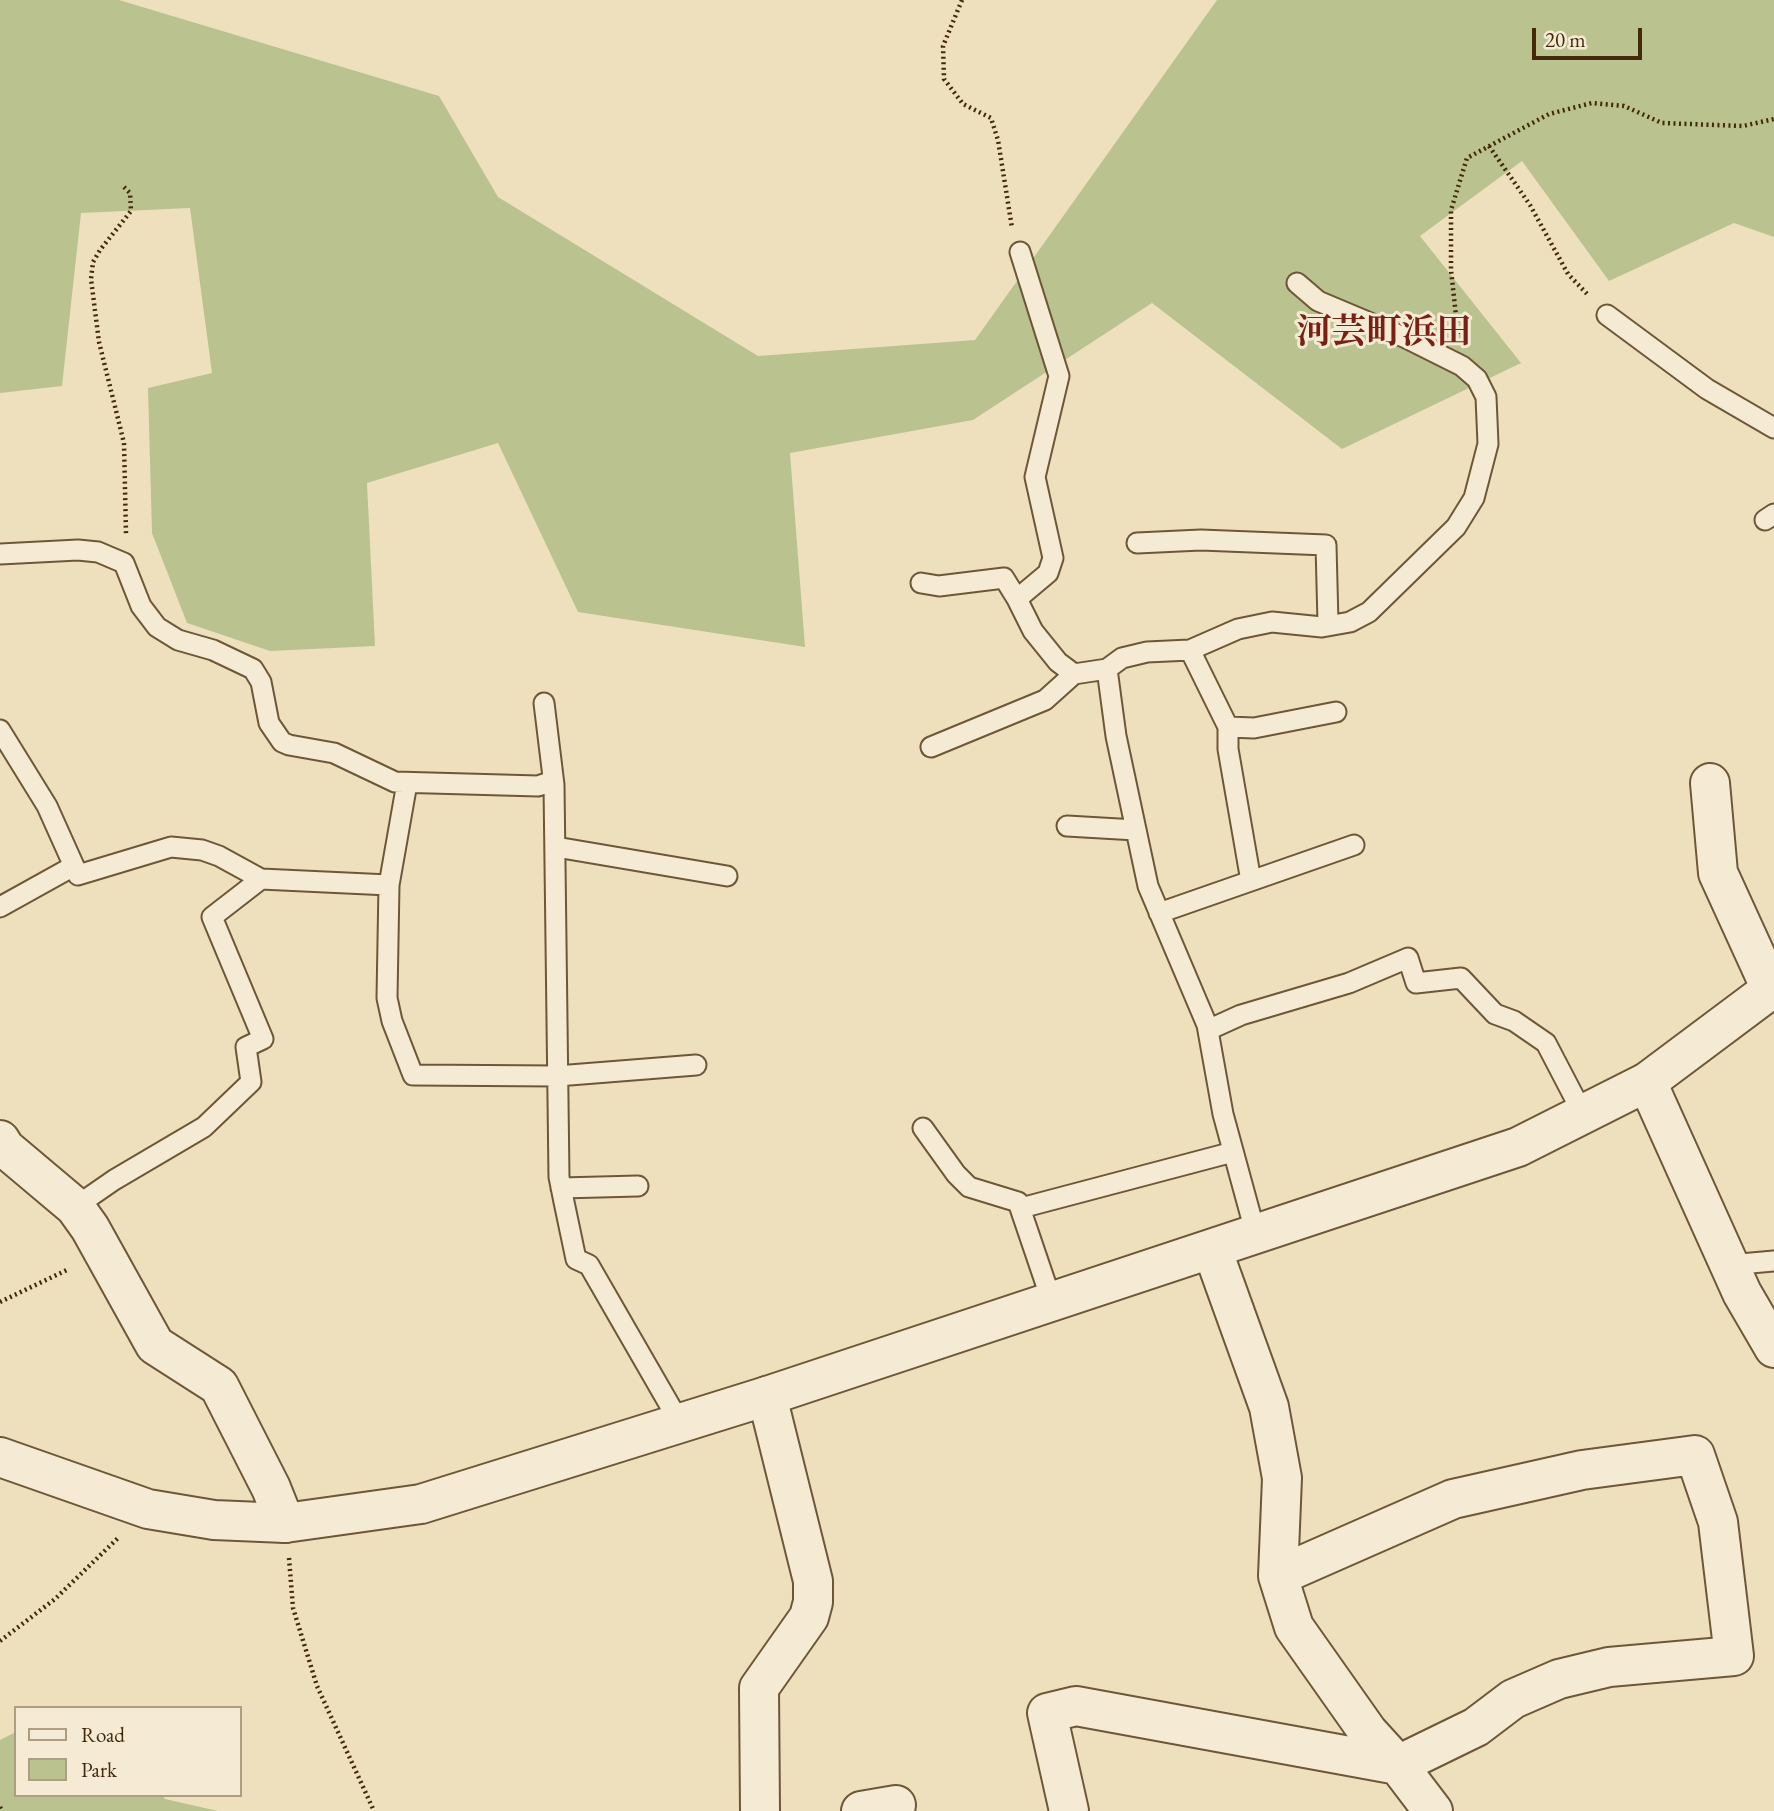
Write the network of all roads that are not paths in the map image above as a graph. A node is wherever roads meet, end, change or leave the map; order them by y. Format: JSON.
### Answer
{"nodes":[{"id":1,"x":1020,"y":252,"type":"road end"},
{"id":2,"x":1297,"y":283,"type":"dead end"},
{"id":3,"x":1607,"y":315,"type":"road end"},
{"id":4,"x":1774,"y":428,"type":"edge"},
{"id":5,"x":1138,"y":543,"type":"dead end"},
{"id":6,"x":0,"y":554,"type":"edge"},
{"id":7,"x":921,"y":583,"type":"dead end"},
{"id":8,"x":1017,"y":599,"type":"junction"},
{"id":9,"x":1328,"y":623,"type":"junction"},
{"id":10,"x":1189,"y":650,"type":"junction"},
{"id":11,"x":1107,"y":669,"type":"junction"},
{"id":12,"x":1074,"y":674,"type":"junction"},
{"id":13,"x":544,"y":703,"type":"dead end"},
{"id":14,"x":1336,"y":712,"type":"dead end"},
{"id":15,"x":1228,"y":727,"type":"junction"},
{"id":16,"x":0,"y":730,"type":"edge"},
{"id":17,"x":931,"y":747,"type":"dead end"},
{"id":18,"x":553,"y":781,"type":"junction"},
{"id":19,"x":407,"y":783,"type":"junction"},
{"id":20,"x":1710,"y":783,"type":"dead end"},
{"id":21,"x":1067,"y":826,"type":"dead end"},
{"id":22,"x":1136,"y":830,"type":"junction"},
{"id":23,"x":1354,"y":845,"type":"dead end"},
{"id":24,"x":556,"y":847,"type":"junction"},
{"id":25,"x":72,"y":867,"type":"junction"},
{"id":26,"x":727,"y":876,"type":"dead end"},
{"id":27,"x":261,"y":879,"type":"junction"},
{"id":28,"x":1251,"y":881,"type":"junction"},
{"id":29,"x":388,"y":885,"type":"junction"},
{"id":30,"x":0,"y":907,"type":"edge"},
{"id":31,"x":1159,"y":913,"type":"junction"},
{"id":32,"x":1772,"y":988,"type":"edge"},
{"id":33,"x":1208,"y":1030,"type":"junction"},
{"id":34,"x":696,"y":1065,"type":"dead end"},
{"id":35,"x":557,"y":1076,"type":"junction"},
{"id":36,"x":1647,"y":1082,"type":"junction"},
{"id":37,"x":1583,"y":1114,"type":"junction"},
{"id":38,"x":923,"y":1128,"type":"dead end"},
{"id":39,"x":0,"y":1140,"type":"edge"},
{"id":40,"x":1233,"y":1152,"type":"junction"},
{"id":41,"x":638,"y":1186,"type":"dead end"},
{"id":42,"x":561,"y":1188,"type":"junction"},
{"id":43,"x":75,"y":1208,"type":"junction"},
{"id":44,"x":1021,"y":1208,"type":"junction"},
{"id":45,"x":1256,"y":1235,"type":"junction"},
{"id":46,"x":1212,"y":1249,"type":"junction"},
{"id":47,"x":1774,"y":1261,"type":"edge"},
{"id":48,"x":1729,"y":1265,"type":"junction"},
{"id":49,"x":1052,"y":1302,"type":"junction"},
{"id":50,"x":1774,"y":1348,"type":"edge"},
{"id":51,"x":767,"y":1396,"type":"junction"},
{"id":52,"x":680,"y":1423,"type":"junction"},
{"id":53,"x":0,"y":1457,"type":"edge"},
{"id":54,"x":285,"y":1523,"type":"junction"},
{"id":55,"x":1278,"y":1576,"type":"junction"},
{"id":56,"x":1398,"y":1765,"type":"junction"},
{"id":57,"x":760,"y":1811,"type":"edge"},
{"id":58,"x":1069,"y":1811,"type":"edge"},
{"id":59,"x":1433,"y":1811,"type":"edge"}],
"edges":[{"from":1,"to":8,"type":"lane"},
{"from":2,"to":9,"type":"lane"},
{"from":3,"to":4,"type":"lane"},
{"from":5,"to":9,"type":"lane"},
{"from":6,"to":19,"type":"lane"},
{"from":7,"to":8,"type":"lane"},
{"from":8,"to":12,"type":"lane"},
{"from":9,"to":10,"type":"lane"},
{"from":10,"to":11,"type":"lane"},
{"from":10,"to":15,"type":"lane"},
{"from":11,"to":12,"type":"lane"},
{"from":11,"to":22,"type":"lane"},
{"from":12,"to":17,"type":"lane"},
{"from":13,"to":18,"type":"lane"},
{"from":14,"to":15,"type":"lane"},
{"from":15,"to":28,"type":"lane"},
{"from":16,"to":25,"type":"lane"},
{"from":18,"to":19,"type":"lane"},
{"from":18,"to":24,"type":"lane"},
{"from":19,"to":29,"type":"lane"},
{"from":20,"to":32,"type":"street"},
{"from":21,"to":22,"type":"lane"},
{"from":22,"to":31,"type":"lane"},
{"from":23,"to":28,"type":"lane"},
{"from":24,"to":26,"type":"lane"},
{"from":24,"to":35,"type":"lane"},
{"from":25,"to":27,"type":"lane"},
{"from":25,"to":30,"type":"lane"},
{"from":27,"to":29,"type":"lane"},
{"from":27,"to":43,"type":"lane"},
{"from":28,"to":31,"type":"lane"},
{"from":29,"to":35,"type":"lane"},
{"from":31,"to":33,"type":"lane"},
{"from":32,"to":36,"type":"street"},
{"from":33,"to":37,"type":"lane"},
{"from":33,"to":40,"type":"lane"},
{"from":34,"to":35,"type":"lane"},
{"from":35,"to":42,"type":"lane"},
{"from":36,"to":37,"type":"street"},
{"from":36,"to":48,"type":"street"},
{"from":37,"to":45,"type":"street"},
{"from":38,"to":44,"type":"lane"},
{"from":39,"to":43,"type":"street"},
{"from":40,"to":44,"type":"lane"},
{"from":40,"to":45,"type":"lane"},
{"from":41,"to":42,"type":"lane"},
{"from":42,"to":52,"type":"lane"},
{"from":43,"to":54,"type":"street"},
{"from":44,"to":49,"type":"lane"},
{"from":45,"to":46,"type":"street"},
{"from":46,"to":49,"type":"street"},
{"from":46,"to":55,"type":"street"},
{"from":47,"to":48,"type":"lane"},
{"from":48,"to":50,"type":"street"},
{"from":49,"to":51,"type":"street"},
{"from":51,"to":52,"type":"street"},
{"from":51,"to":57,"type":"street"},
{"from":52,"to":54,"type":"street"},
{"from":53,"to":54,"type":"street"},
{"from":55,"to":56,"type":"street"},
{"from":55,"to":56,"type":"street"},
{"from":56,"to":58,"type":"street"},
{"from":56,"to":59,"type":"street"}]}
